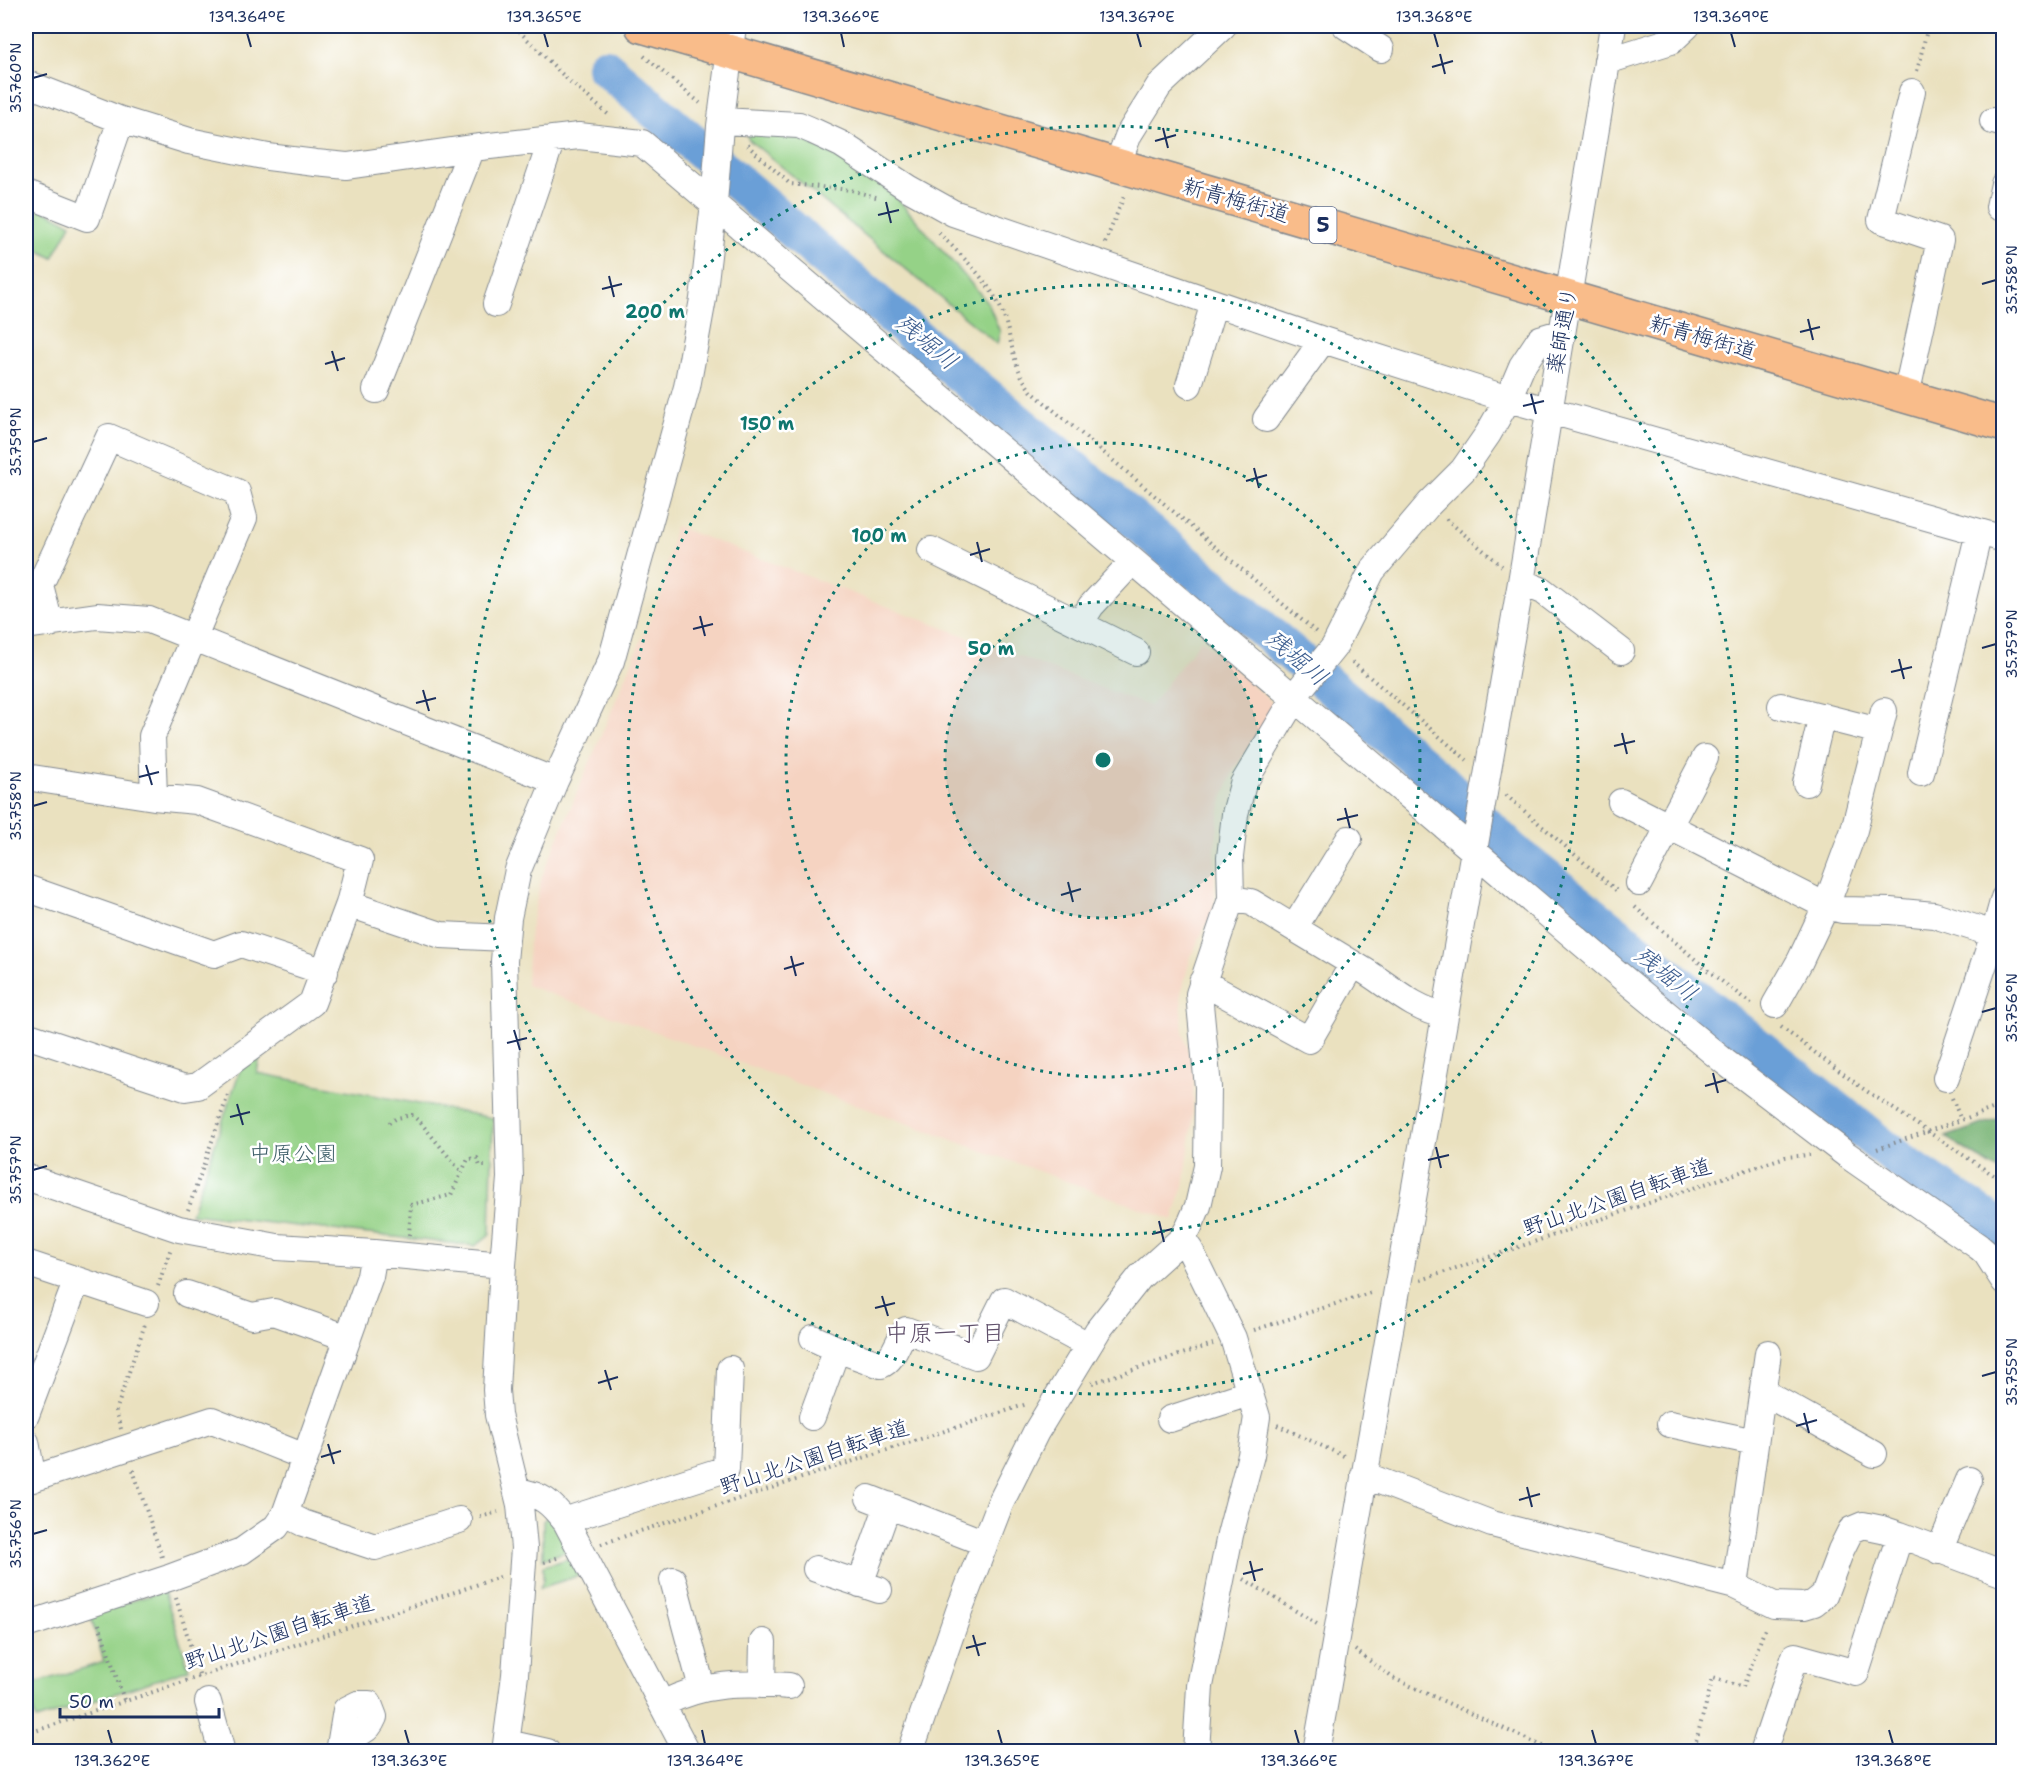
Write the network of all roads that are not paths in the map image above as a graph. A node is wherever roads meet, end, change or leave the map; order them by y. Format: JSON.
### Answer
{"nodes":[{"id":1,"x":1223,"y":26,"type":"edge"},
{"id":2,"x":1346,"y":26,"type":"edge"},
{"id":3,"x":1613,"y":26,"type":"edge"},
{"id":4,"x":1687,"y":26,"type":"edge"},
{"id":5,"x":732,"y":39,"type":"edge"},
{"id":6,"x":643,"y":41,"type":"edge"},
{"id":7,"x":1381,"y":49,"type":"dead end"},
{"id":8,"x":1607,"y":62,"type":"junction"},
{"id":9,"x":26,"y":83,"type":"edge"},
{"id":10,"x":1912,"y":92,"type":"road end"},
{"id":11,"x":716,"y":119,"type":"junction"},
{"id":12,"x":121,"y":120,"type":"junction"},
{"id":13,"x":552,"y":140,"type":"junction"},
{"id":14,"x":472,"y":148,"type":"junction"},
{"id":15,"x":1126,"y":168,"type":"junction"},
{"id":16,"x":26,"y":194,"type":"edge"},
{"id":17,"x":715,"y":199,"type":"junction"},
{"id":18,"x":1568,"y":297,"type":"junction"},
{"id":19,"x":1214,"y":303,"type":"junction"},
{"id":20,"x":496,"y":304,"type":"dead end"},
{"id":21,"x":1560,"y":333,"type":"junction"},
{"id":22,"x":1323,"y":340,"type":"junction"},
{"id":23,"x":1189,"y":385,"type":"dead end"},
{"id":24,"x":376,"y":390,"type":"dead end"},
{"id":25,"x":1906,"y":396,"type":"junction"},
{"id":26,"x":1508,"y":399,"type":"junction"},
{"id":27,"x":1548,"y":410,"type":"junction"},
{"id":28,"x":1266,"y":419,"type":"dead end"},
{"id":29,"x":2004,"y":425,"type":"edge"},
{"id":30,"x":1979,"y":532,"type":"junction"},
{"id":31,"x":2004,"y":539,"type":"edge"},
{"id":32,"x":931,"y":550,"type":"dead end"},
{"id":33,"x":1132,"y":562,"type":"junction"},
{"id":34,"x":1514,"y":575,"type":"junction"},
{"id":35,"x":1080,"y":624,"type":"junction"},
{"id":36,"x":38,"y":625,"type":"edge"},
{"id":37,"x":193,"y":637,"type":"junction"},
{"id":38,"x":1621,"y":651,"type":"dead end"},
{"id":39,"x":1136,"y":652,"type":"dead end"},
{"id":40,"x":1297,"y":694,"type":"junction"},
{"id":41,"x":1781,"y":706,"type":"dead end"},
{"id":42,"x":1822,"y":716,"type":"junction"},
{"id":43,"x":1705,"y":758,"type":"dead end"},
{"id":44,"x":1921,"y":773,"type":"dead end"},
{"id":45,"x":26,"y":777,"type":"edge"},
{"id":46,"x":555,"y":781,"type":"junction"},
{"id":47,"x":1806,"y":783,"type":"dead end"},
{"id":48,"x":154,"y":797,"type":"junction"},
{"id":49,"x":1621,"y":802,"type":"dead end"},
{"id":50,"x":1669,"y":826,"type":"junction"},
{"id":51,"x":1349,"y":840,"type":"dead end"},
{"id":52,"x":1474,"y":847,"type":"junction"},
{"id":53,"x":26,"y":888,"type":"edge"},
{"id":54,"x":1632,"y":895,"type":"road end"},
{"id":55,"x":2004,"y":898,"type":"edge"},
{"id":56,"x":1231,"y":899,"type":"junction"},
{"id":57,"x":349,"y":904,"type":"junction"},
{"id":58,"x":1826,"y":906,"type":"junction"},
{"id":59,"x":1293,"y":928,"type":"junction"},
{"id":60,"x":1994,"y":934,"type":"junction"},
{"id":61,"x":506,"y":938,"type":"junction"},
{"id":62,"x":1353,"y":964,"type":"junction"},
{"id":63,"x":325,"y":972,"type":"junction"},
{"id":64,"x":1202,"y":982,"type":"junction"},
{"id":65,"x":1444,"y":1015,"type":"junction"},
{"id":66,"x":1773,"y":1015,"type":"road end"},
{"id":67,"x":26,"y":1035,"type":"edge"},
{"id":68,"x":1949,"y":1088,"type":"road end"},
{"id":69,"x":26,"y":1177,"type":"edge"},
{"id":70,"x":1182,"y":1239,"type":"junction"},
{"id":71,"x":374,"y":1253,"type":"junction"},
{"id":72,"x":26,"y":1263,"type":"edge"},
{"id":73,"x":503,"y":1265,"type":"junction"},
{"id":74,"x":77,"y":1280,"type":"junction"},
{"id":75,"x":2004,"y":1281,"type":"edge"},
{"id":76,"x":187,"y":1294,"type":"dead end"},
{"id":77,"x":150,"y":1303,"type":"road end"},
{"id":78,"x":348,"y":1338,"type":"junction"},
{"id":79,"x":813,"y":1338,"type":"dead end"},
{"id":80,"x":1088,"y":1345,"type":"junction"},
{"id":81,"x":837,"y":1350,"type":"junction"},
{"id":82,"x":1768,"y":1353,"type":"dead end"},
{"id":83,"x":730,"y":1369,"type":"dead end"},
{"id":84,"x":1763,"y":1392,"type":"junction"},
{"id":85,"x":1249,"y":1393,"type":"junction"},
{"id":86,"x":26,"y":1415,"type":"edge"},
{"id":87,"x":812,"y":1417,"type":"dead end"},
{"id":88,"x":1170,"y":1419,"type":"dead end"},
{"id":89,"x":1670,"y":1424,"type":"dead end"},
{"id":90,"x":26,"y":1442,"type":"edge"},
{"id":91,"x":1755,"y":1442,"type":"junction"},
{"id":92,"x":1874,"y":1454,"type":"dead end"},
{"id":93,"x":305,"y":1457,"type":"junction"},
{"id":94,"x":1365,"y":1468,"type":"junction"},
{"id":95,"x":29,"y":1480,"type":"edge"},
{"id":96,"x":1969,"y":1480,"type":"dead end"},
{"id":97,"x":517,"y":1491,"type":"junction"},
{"id":98,"x":285,"y":1514,"type":"junction"},
{"id":99,"x":459,"y":1520,"type":"dead end"},
{"id":100,"x":566,"y":1522,"type":"junction"},
{"id":101,"x":1900,"y":1535,"type":"junction"},
{"id":102,"x":985,"y":1543,"type":"junction"},
{"id":103,"x":1939,"y":1551,"type":"junction"},
{"id":104,"x":816,"y":1569,"type":"dead end"},
{"id":105,"x":2002,"y":1570,"type":"edge"},
{"id":106,"x":673,"y":1580,"type":"dead end"},
{"id":107,"x":1735,"y":1586,"type":"junction"},
{"id":108,"x":26,"y":1625,"type":"edge"},
{"id":109,"x":763,"y":1642,"type":"dead end"},
{"id":110,"x":762,"y":1684,"type":"junction"},
{"id":111,"x":789,"y":1686,"type":"dead end"},
{"id":112,"x":702,"y":1688,"type":"junction"},
{"id":113,"x":208,"y":1702,"type":"road end"},
{"id":114,"x":662,"y":1704,"type":"junction"},
{"id":115,"x":506,"y":1747,"type":"edge"},
{"id":116,"x":222,"y":1752,"type":"edge"},
{"id":117,"x":547,"y":1752,"type":"edge"},
{"id":118,"x":687,"y":1752,"type":"edge"},
{"id":119,"x":910,"y":1752,"type":"edge"},
{"id":120,"x":1196,"y":1752,"type":"edge"},
{"id":121,"x":1316,"y":1752,"type":"edge"},
{"id":122,"x":1763,"y":1752,"type":"edge"}],
"edges":[{"from":1,"to":15,"type":"street"},
{"from":2,"to":7,"type":"street"},
{"from":3,"to":8,"type":"street","name":"薬師通り"},
{"from":4,"to":8,"type":"street"},
{"from":5,"to":6,"type":"main road","name":"新青梅街道","number":"5"},
{"from":5,"to":11,"type":"street"},
{"from":5,"to":15,"type":"main road","name":"新青梅街道","number":"5"},
{"from":8,"to":18,"type":"street","name":"薬師通り"},
{"from":9,"to":12,"type":"street"},
{"from":10,"to":25,"type":"street"},
{"from":11,"to":17,"type":"street"},
{"from":11,"to":19,"type":"street"},
{"from":12,"to":14,"type":"street"},
{"from":12,"to":16,"type":"street"},
{"from":13,"to":14,"type":"street"},
{"from":13,"to":17,"type":"street"},
{"from":13,"to":20,"type":"street"},
{"from":14,"to":24,"type":"street"},
{"from":15,"to":18,"type":"main road","name":"新青梅街道","number":"5"},
{"from":17,"to":33,"type":"street"},
{"from":17,"to":46,"type":"street"},
{"from":18,"to":21,"type":"street","name":"薬師通り"},
{"from":18,"to":25,"type":"main road","name":"新青梅街道","number":"5"},
{"from":19,"to":22,"type":"street"},
{"from":19,"to":23,"type":"street"},
{"from":21,"to":26,"type":"street"},
{"from":21,"to":27,"type":"street","name":"薬師通り"},
{"from":22,"to":26,"type":"street"},
{"from":22,"to":28,"type":"street"},
{"from":25,"to":29,"type":"main road","name":"新青梅街道","number":"5"},
{"from":26,"to":27,"type":"street"},
{"from":26,"to":40,"type":"street"},
{"from":27,"to":30,"type":"street"},
{"from":27,"to":34,"type":"street","name":"薬師通り"},
{"from":30,"to":31,"type":"street"},
{"from":30,"to":44,"type":"street"},
{"from":32,"to":35,"type":"street"},
{"from":33,"to":35,"type":"street"},
{"from":33,"to":40,"type":"street"},
{"from":34,"to":38,"type":"street"},
{"from":34,"to":52,"type":"street","name":"薬師通り"},
{"from":35,"to":39,"type":"street"},
{"from":36,"to":37,"type":"street"},
{"from":36,"to":37,"type":"street"},
{"from":37,"to":46,"type":"street"},
{"from":37,"to":48,"type":"street"},
{"from":40,"to":52,"type":"street"},
{"from":40,"to":56,"type":"street"},
{"from":41,"to":42,"type":"street"},
{"from":42,"to":47,"type":"street"},
{"from":42,"to":58,"type":"street"},
{"from":43,"to":50,"type":"street"},
{"from":45,"to":48,"type":"street"},
{"from":46,"to":61,"type":"street"},
{"from":48,"to":57,"type":"street"},
{"from":49,"to":50,"type":"street"},
{"from":50,"to":54,"type":"street"},
{"from":50,"to":58,"type":"street"},
{"from":51,"to":59,"type":"street"},
{"from":52,"to":65,"type":"street","name":"薬師通り"},
{"from":52,"to":75,"type":"street"},
{"from":53,"to":63,"type":"street"},
{"from":55,"to":60,"type":"street"},
{"from":56,"to":59,"type":"street"},
{"from":56,"to":64,"type":"street"},
{"from":57,"to":61,"type":"street"},
{"from":57,"to":63,"type":"street"},
{"from":58,"to":60,"type":"street"},
{"from":58,"to":66,"type":"street"},
{"from":59,"to":62,"type":"street"},
{"from":60,"to":68,"type":"street"},
{"from":61,"to":73,"type":"street"},
{"from":62,"to":64,"type":"street"},
{"from":62,"to":65,"type":"street"},
{"from":63,"to":67,"type":"street"},
{"from":64,"to":70,"type":"street"},
{"from":65,"to":94,"type":"street","name":"薬師通り"},
{"from":69,"to":71,"type":"street"},
{"from":70,"to":80,"type":"street"},
{"from":70,"to":85,"type":"street"},
{"from":71,"to":73,"type":"street"},
{"from":71,"to":78,"type":"street"},
{"from":72,"to":74,"type":"street"},
{"from":73,"to":97,"type":"street"},
{"from":74,"to":77,"type":"street"},
{"from":74,"to":86,"type":"street"},
{"from":76,"to":78,"type":"street"},
{"from":78,"to":93,"type":"street"},
{"from":79,"to":81,"type":"street"},
{"from":80,"to":81,"type":"street"},
{"from":80,"to":102,"type":"street"},
{"from":81,"to":87,"type":"street"},
{"from":82,"to":84,"type":"street"},
{"from":83,"to":100,"type":"street"},
{"from":84,"to":91,"type":"street"},
{"from":84,"to":92,"type":"street"},
{"from":85,"to":88,"type":"street"},
{"from":85,"to":120,"type":"street"},
{"from":89,"to":91,"type":"street"},
{"from":90,"to":95,"type":"street"},
{"from":91,"to":107,"type":"street"},
{"from":93,"to":95,"type":"street"},
{"from":93,"to":98,"type":"street"},
{"from":94,"to":107,"type":"street"},
{"from":94,"to":121,"type":"street","name":"薬師通り"},
{"from":96,"to":103,"type":"street"},
{"from":97,"to":100,"type":"street"},
{"from":97,"to":115,"type":"street"},
{"from":98,"to":99,"type":"street"},
{"from":98,"to":108,"type":"street"},
{"from":100,"to":114,"type":"street"},
{"from":101,"to":103,"type":"street"},
{"from":101,"to":107,"type":"street"},
{"from":101,"to":122,"type":"street"},
{"from":102,"to":104,"type":"street"},
{"from":102,"to":119,"type":"street"},
{"from":103,"to":105,"type":"street"},
{"from":106,"to":112,"type":"street"},
{"from":109,"to":110,"type":"street"},
{"from":110,"to":111,"type":"street"},
{"from":110,"to":112,"type":"street"},
{"from":112,"to":114,"type":"street"},
{"from":113,"to":116,"type":"street"},
{"from":114,"to":118,"type":"street"},
{"from":115,"to":117,"type":"street"}]}
